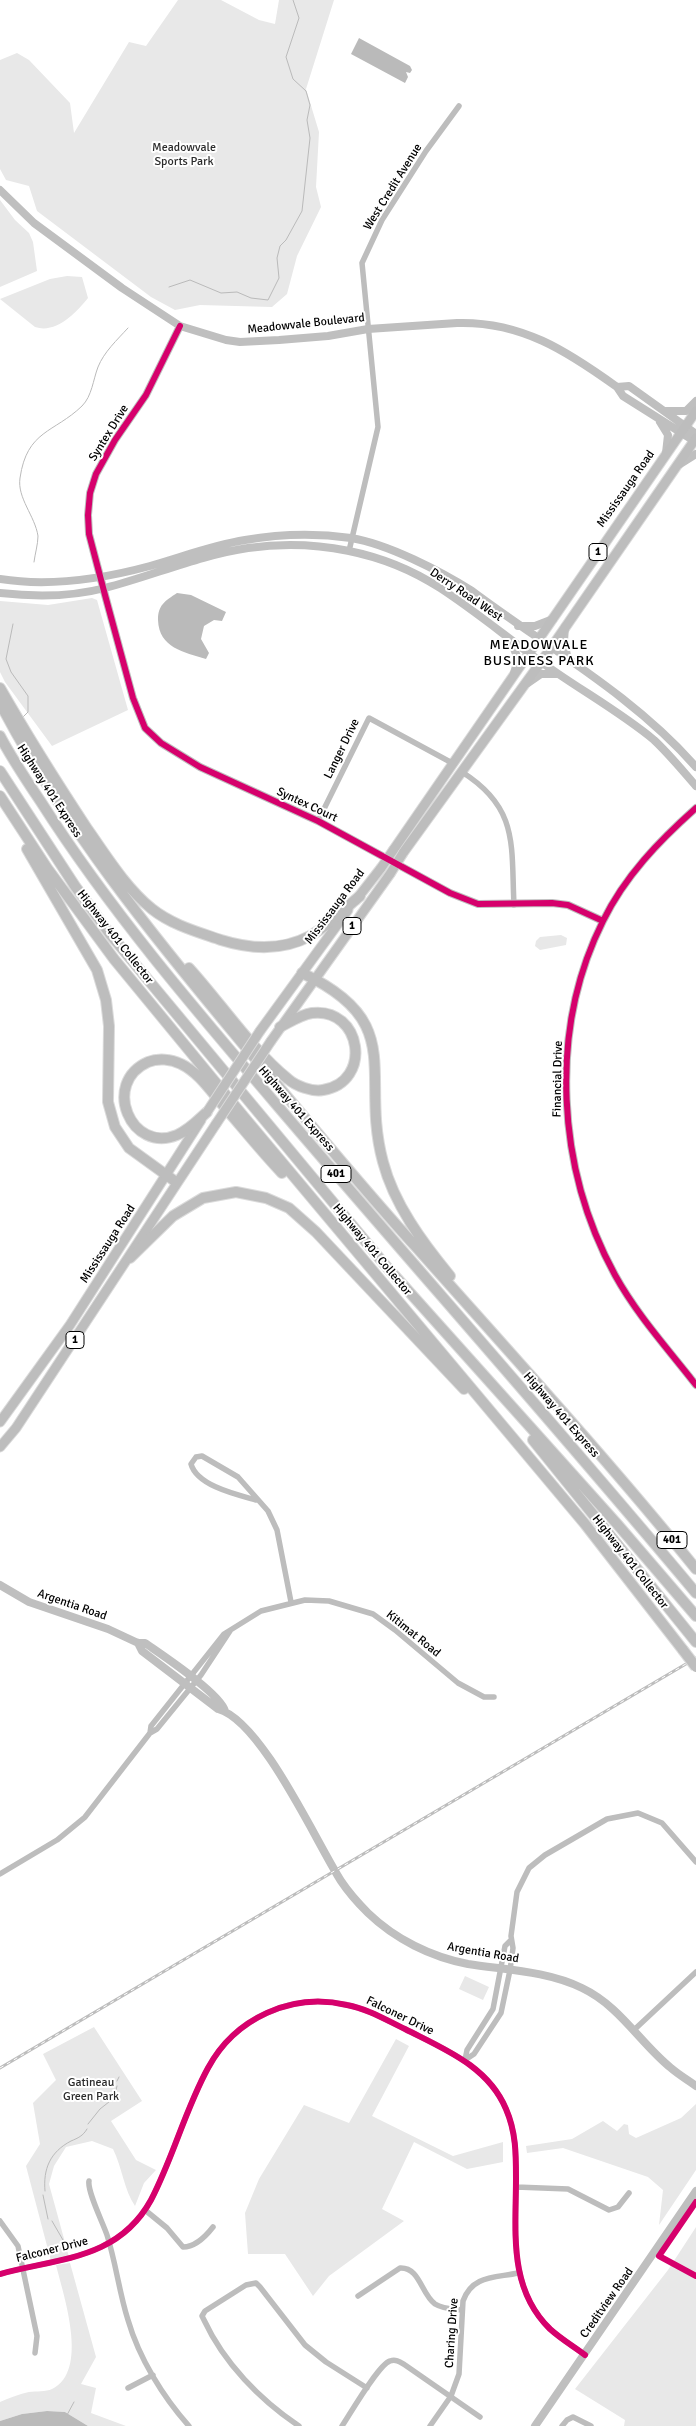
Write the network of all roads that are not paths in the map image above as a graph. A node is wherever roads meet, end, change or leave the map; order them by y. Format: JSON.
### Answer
{"nodes":[{"id":1,"x":459,"y":106,"type":"dead end"},
{"id":2,"x":0,"y":190,"type":"edge"},
{"id":3,"x":180,"y":326,"type":"junction"},
{"id":4,"x":368,"y":329,"type":"junction"},
{"id":5,"x":617,"y":387,"type":"junction"},
{"id":6,"x":696,"y":401,"type":"edge"},
{"id":7,"x":664,"y":411,"type":"junction"},
{"id":8,"x":696,"y":411,"type":"edge"},
{"id":9,"x":654,"y":415,"type":"junction"},
{"id":10,"x":683,"y":429,"type":"junction"},
{"id":11,"x":696,"y":439,"type":"edge"},
{"id":12,"x":666,"y":453,"type":"junction"},
{"id":13,"x":696,"y":454,"type":"edge"},
{"id":14,"x":678,"y":464,"type":"junction"},
{"id":15,"x":353,"y":538,"type":"junction"},
{"id":16,"x":350,"y":551,"type":"junction"},
{"id":17,"x":101,"y":576,"type":"junction"},
{"id":18,"x":0,"y":579,"type":"edge"},
{"id":19,"x":104,"y":588,"type":"junction"},
{"id":20,"x":0,"y":593,"type":"edge"},
{"id":21,"x":553,"y":619,"type":"junction"},
{"id":22,"x":566,"y":625,"type":"junction"},
{"id":23,"x":518,"y":626,"type":"junction"},
{"id":24,"x":510,"y":640,"type":"junction"},
{"id":25,"x":538,"y":640,"type":"junction"},
{"id":26,"x":551,"y":648,"type":"junction"},
{"id":27,"x":530,"y":654,"type":"junction"},
{"id":28,"x":568,"y":660,"type":"junction"},
{"id":29,"x":540,"y":661,"type":"junction"},
{"id":30,"x":557,"y":674,"type":"junction"},
{"id":31,"x":509,"y":684,"type":"junction"},
{"id":32,"x":524,"y":685,"type":"junction"},
{"id":33,"x":0,"y":688,"type":"edge"},
{"id":34,"x":0,"y":703,"type":"edge"},
{"id":35,"x":0,"y":736,"type":"edge"},
{"id":36,"x":454,"y":764,"type":"junction"},
{"id":37,"x":696,"y":767,"type":"edge"},
{"id":38,"x":0,"y":771,"type":"edge"},
{"id":39,"x":462,"y":772,"type":"junction"},
{"id":40,"x":696,"y":786,"type":"edge"},
{"id":41,"x":0,"y":796,"type":"edge"},
{"id":42,"x":696,"y":808,"type":"edge"},
{"id":43,"x":318,"y":822,"type":"junction"},
{"id":44,"x":118,"y":889,"type":"junction"},
{"id":45,"x":360,"y":896,"type":"junction"},
{"id":46,"x":514,"y":905,"type":"junction"},
{"id":47,"x":603,"y":920,"type":"junction"},
{"id":48,"x":302,"y":973,"type":"junction"},
{"id":49,"x":315,"y":979,"type":"junction"},
{"id":50,"x":280,"y":1027,"type":"junction"},
{"id":51,"x":206,"y":1112,"type":"junction"},
{"id":52,"x":166,"y":1176,"type":"junction"},
{"id":53,"x":176,"y":1182,"type":"junction"},
{"id":54,"x":345,"y":1237,"type":"junction"},
{"id":55,"x":130,"y":1258,"type":"junction"},
{"id":56,"x":514,"y":1356,"type":"junction"},
{"id":57,"x":466,"y":1357,"type":"junction"},
{"id":58,"x":696,"y":1385,"type":"edge"},
{"id":59,"x":0,"y":1422,"type":"edge"},
{"id":60,"x":0,"y":1447,"type":"edge"},
{"id":61,"x":256,"y":1500,"type":"junction"},
{"id":62,"x":585,"y":1524,"type":"junction"},
{"id":63,"x":696,"y":1569,"type":"edge"},
{"id":64,"x":0,"y":1585,"type":"edge"},
{"id":65,"x":696,"y":1593,"type":"edge"},
{"id":66,"x":291,"y":1602,"type":"junction"},
{"id":67,"x":696,"y":1616,"type":"edge"},
{"id":68,"x":696,"y":1642,"type":"edge"},
{"id":69,"x":138,"y":1643,"type":"junction"},
{"id":70,"x":696,"y":1666,"type":"edge"},
{"id":71,"x":193,"y":1679,"type":"junction"},
{"id":72,"x":188,"y":1686,"type":"junction"},
{"id":73,"x":494,"y":1697,"type":"dead end"},
{"id":74,"x":225,"y":1711,"type":"junction"},
{"id":75,"x":696,"y":1862,"type":"edge"},
{"id":76,"x":0,"y":1874,"type":"edge"},
{"id":77,"x":505,"y":1969,"type":"junction"},
{"id":78,"x":696,"y":1972,"type":"edge"},
{"id":79,"x":635,"y":2030,"type":"junction"},
{"id":80,"x":465,"y":2060,"type":"junction"},
{"id":81,"x":696,"y":2086,"type":"edge"},
{"id":82,"x":89,"y":2181,"type":"dead end"},
{"id":83,"x":516,"y":2188,"type":"junction"},
{"id":84,"x":696,"y":2191,"type":"edge"},
{"id":85,"x":629,"y":2192,"type":"dead end"},
{"id":86,"x":146,"y":2210,"type":"junction"},
{"id":87,"x":0,"y":2222,"type":"edge"},
{"id":88,"x":213,"y":2227,"type":"dead end"},
{"id":89,"x":110,"y":2243,"type":"junction"},
{"id":90,"x":22,"y":2269,"type":"junction"},
{"id":91,"x":518,"y":2273,"type":"junction"},
{"id":92,"x":0,"y":2274,"type":"edge"},
{"id":93,"x":358,"y":2296,"type":"dead end"},
{"id":94,"x":462,"y":2310,"type":"junction"},
{"id":95,"x":35,"y":2353,"type":"dead end"},
{"id":96,"x":585,"y":2355,"type":"junction"},
{"id":97,"x":153,"y":2375,"type":"junction"},
{"id":98,"x":128,"y":2388,"type":"dead end"},
{"id":99,"x":367,"y":2388,"type":"junction"},
{"id":100,"x":451,"y":2396,"type":"junction"},
{"id":101,"x":480,"y":2417,"type":"dead end"},
{"id":102,"x":188,"y":2426,"type":"edge"},
{"id":103,"x":299,"y":2426,"type":"edge"},
{"id":104,"x":342,"y":2426,"type":"edge"},
{"id":105,"x":430,"y":2426,"type":"edge"},
{"id":106,"x":535,"y":2426,"type":"edge"},
{"id":107,"x":562,"y":2426,"type":"edge"},
{"id":108,"x":591,"y":2426,"type":"edge"}],
"edges":[{"from":1,"to":4,"type":"street","name":"West Credit Avenue"},
{"from":2,"to":3,"type":"main road","name":"Meadowvale Boulevard"},
{"from":3,"to":4,"type":"main road","name":"Meadowvale Boulevard"},
{"from":3,"to":17,"type":"main road","name":"Syntex Drive"},
{"from":4,"to":5,"type":"main road","name":"Meadowvale Boulevard"},
{"from":4,"to":15,"type":"street","name":"West Credit Avenue"},
{"from":5,"to":7,"type":"main road","name":"Meadowvale Boulevard"},
{"from":5,"to":9,"type":"main road","name":"Meadowvale Boulevard"},
{"from":6,"to":7,"type":"main road"},
{"from":7,"to":10,"type":"main road","name":"Meadowvale Boulevard"},
{"from":8,"to":10,"type":"main road","name":"Mississauga Road","number":"1"},
{"from":9,"to":10,"type":"main road","name":"Meadowvale Boulevard"},
{"from":9,"to":12,"type":"main road"},
{"from":10,"to":11,"type":"main road","name":"Meadowvale Boulevard"},
{"from":10,"to":12,"type":"main road","name":"Mississauga Road","number":"1"},
{"from":11,"to":14,"type":"main road","name":"Mississauga Road","number":"1"},
{"from":12,"to":21,"type":"main road","name":"Mississauga Road","number":"1"},
{"from":13,"to":14,"type":"main road"},
{"from":14,"to":22,"type":"main road","name":"Mississauga Road","number":"1"},
{"from":15,"to":16,"type":"street","name":"West Credit Avenue"},
{"from":15,"to":17,"type":"main road","name":"Derry Road West"},
{"from":15,"to":23,"type":"main road","name":"Derry Road West"},
{"from":16,"to":19,"type":"main road","name":"Derry Road West"},
{"from":16,"to":24,"type":"main road","name":"Derry Road West"},
{"from":17,"to":18,"type":"main road","name":"Derry Road West"},
{"from":17,"to":19,"type":"main road","name":"Syntex Drive"},
{"from":19,"to":20,"type":"main road","name":"Derry Road West"},
{"from":19,"to":43,"type":"main road","name":"Syntex Court"},
{"from":21,"to":23,"type":"main road"},
{"from":21,"to":25,"type":"main road","name":"Mississauga Road","number":"1"},
{"from":22,"to":26,"type":"main road","name":"Mississauga Road","number":"1"},
{"from":22,"to":28,"type":"main road"},
{"from":23,"to":25,"type":"main road","name":"Derry Road West"},
{"from":24,"to":27,"type":"main road","name":"Derry Road West"},
{"from":24,"to":31,"type":"main road"},
{"from":25,"to":26,"type":"main road","name":"Derry Road West"},
{"from":25,"to":27,"type":"main road","name":"Mississauga Road","number":"1"},
{"from":26,"to":28,"type":"main road","name":"Derry Road West"},
{"from":26,"to":29,"type":"main road","name":"Mississauga Road","number":"1"},
{"from":27,"to":29,"type":"main road","name":"Derry Road West"},
{"from":27,"to":31,"type":"main road","name":"Mississauga Road","number":"1"},
{"from":28,"to":37,"type":"main road","name":"Derry Road West"},
{"from":29,"to":30,"type":"main road","name":"Derry Road West"},
{"from":29,"to":32,"type":"main road","name":"Mississauga Road","number":"1"},
{"from":30,"to":32,"type":"main road"},
{"from":30,"to":40,"type":"main road","name":"Derry Road West"},
{"from":31,"to":36,"type":"main road","name":"Mississauga Road","number":"1"},
{"from":32,"to":39,"type":"main road","name":"Mississauga Road","number":"1"},
{"from":33,"to":45,"type":"highway"},
{"from":34,"to":44,"type":"highway","number":"401"},
{"from":35,"to":65,"type":"highway","name":"Highway 401 Express","number":"401"},
{"from":36,"to":43,"type":"street","name":"Langer Drive"},
{"from":36,"to":45,"type":"main road","name":"Mississauga Road","number":"1","bridge":true},
{"from":38,"to":57,"type":"highway","number":"401"},
{"from":39,"to":46,"type":"street"},
{"from":39,"to":49,"type":"main road","name":"Mississauga Road","number":"1","bridge":true},
{"from":41,"to":52,"type":"highway"},
{"from":41,"to":54,"type":"highway","name":"Highway 401 Collector","number":"401"},
{"from":42,"to":47,"type":"main road","name":"Financial Drive"},
{"from":43,"to":46,"type":"main road","name":"Syntex Court"},
{"from":44,"to":50,"type":"highway"},
{"from":44,"to":56,"type":"highway","number":"401"},
{"from":45,"to":48,"type":"main road","name":"Mississauga Road","number":"1"},
{"from":46,"to":47,"type":"main road","name":"Syntex Court"},
{"from":47,"to":58,"type":"main road","name":"Financial Drive"},
{"from":48,"to":49,"type":"highway"},
{"from":48,"to":51,"type":"main road","name":"Mississauga Road","number":"1","bridge":true},
{"from":49,"to":50,"type":"main road","name":"Mississauga Road","number":"1"},
{"from":49,"to":56,"type":"highway"},
{"from":50,"to":53,"type":"main road","name":"Mississauga Road","number":"1","bridge":true},
{"from":51,"to":52,"type":"main road","name":"Mississauga Road","number":"1"},
{"from":51,"to":54,"type":"highway"},
{"from":52,"to":53,"type":"highway"},
{"from":52,"to":59,"type":"main road","name":"Mississauga Road","number":"1"},
{"from":53,"to":55,"type":"main road","name":"Mississauga Road","number":"1"},
{"from":54,"to":62,"type":"highway","name":"Highway 401 Collector","number":"401"},
{"from":55,"to":60,"type":"main road","name":"Mississauga Road","number":"1"},
{"from":55,"to":62,"type":"highway"},
{"from":56,"to":63,"type":"highway","number":"401"},
{"from":57,"to":67,"type":"highway","number":"401"},
{"from":57,"to":68,"type":"highway"},
{"from":61,"to":61,"type":"street"},
{"from":61,"to":66,"type":"street"},
{"from":62,"to":70,"type":"highway","name":"Highway 401 Collector","number":"401","bridge":true},
{"from":64,"to":69,"type":"main road","name":"Argentia Road"},
{"from":66,"to":71,"type":"street","name":"Kitimat Road"},
{"from":66,"to":73,"type":"street","name":"Kitimat Road"},
{"from":69,"to":71,"type":"main road","name":"Argentia Road"},
{"from":69,"to":72,"type":"main road","name":"Argentia Road"},
{"from":71,"to":72,"type":"street","name":"Kitimat Road"},
{"from":71,"to":74,"type":"main road","name":"Argentia Road"},
{"from":72,"to":74,"type":"main road","name":"Argentia Road"},
{"from":72,"to":76,"type":"street","name":"Kitimat Road"},
{"from":74,"to":77,"type":"main road","name":"Argentia Road"},
{"from":75,"to":77,"type":"street"},
{"from":77,"to":79,"type":"main road","name":"Argentia Road"},
{"from":77,"to":80,"type":"street"},
{"from":78,"to":79,"type":"street"},
{"from":79,"to":81,"type":"main road","name":"Argentia Road"},
{"from":80,"to":83,"type":"street","name":"Falconer Drive"},
{"from":80,"to":86,"type":"street","name":"Falconer Drive"},
{"from":82,"to":89,"type":"street"},
{"from":83,"to":85,"type":"street"},
{"from":83,"to":91,"type":"street","name":"Falconer Drive"},
{"from":84,"to":96,"type":"main road","name":"Creditview Road"},
{"from":86,"to":88,"type":"street"},
{"from":86,"to":89,"type":"street","name":"Falconer Drive"},
{"from":87,"to":90,"type":"street"},
{"from":89,"to":90,"type":"street","name":"Falconer Drive"},
{"from":89,"to":97,"type":"street"},
{"from":90,"to":92,"type":"street","name":"Falconer Drive"},
{"from":90,"to":95,"type":"street"},
{"from":91,"to":94,"type":"street","name":"Charing Drive"},
{"from":91,"to":96,"type":"street","name":"Falconer Drive"},
{"from":93,"to":94,"type":"street"},
{"from":94,"to":100,"type":"street","name":"Charing Drive"},
{"from":96,"to":106,"type":"main road","name":"Creditview Road"},
{"from":97,"to":98,"type":"street"},
{"from":97,"to":102,"type":"street"},
{"from":99,"to":100,"type":"street"},
{"from":99,"to":103,"type":"street"},
{"from":99,"to":104,"type":"street"},
{"from":100,"to":101,"type":"street"},
{"from":100,"to":105,"type":"street","name":"Charing Drive"},
{"from":107,"to":108,"type":"street"}]}
